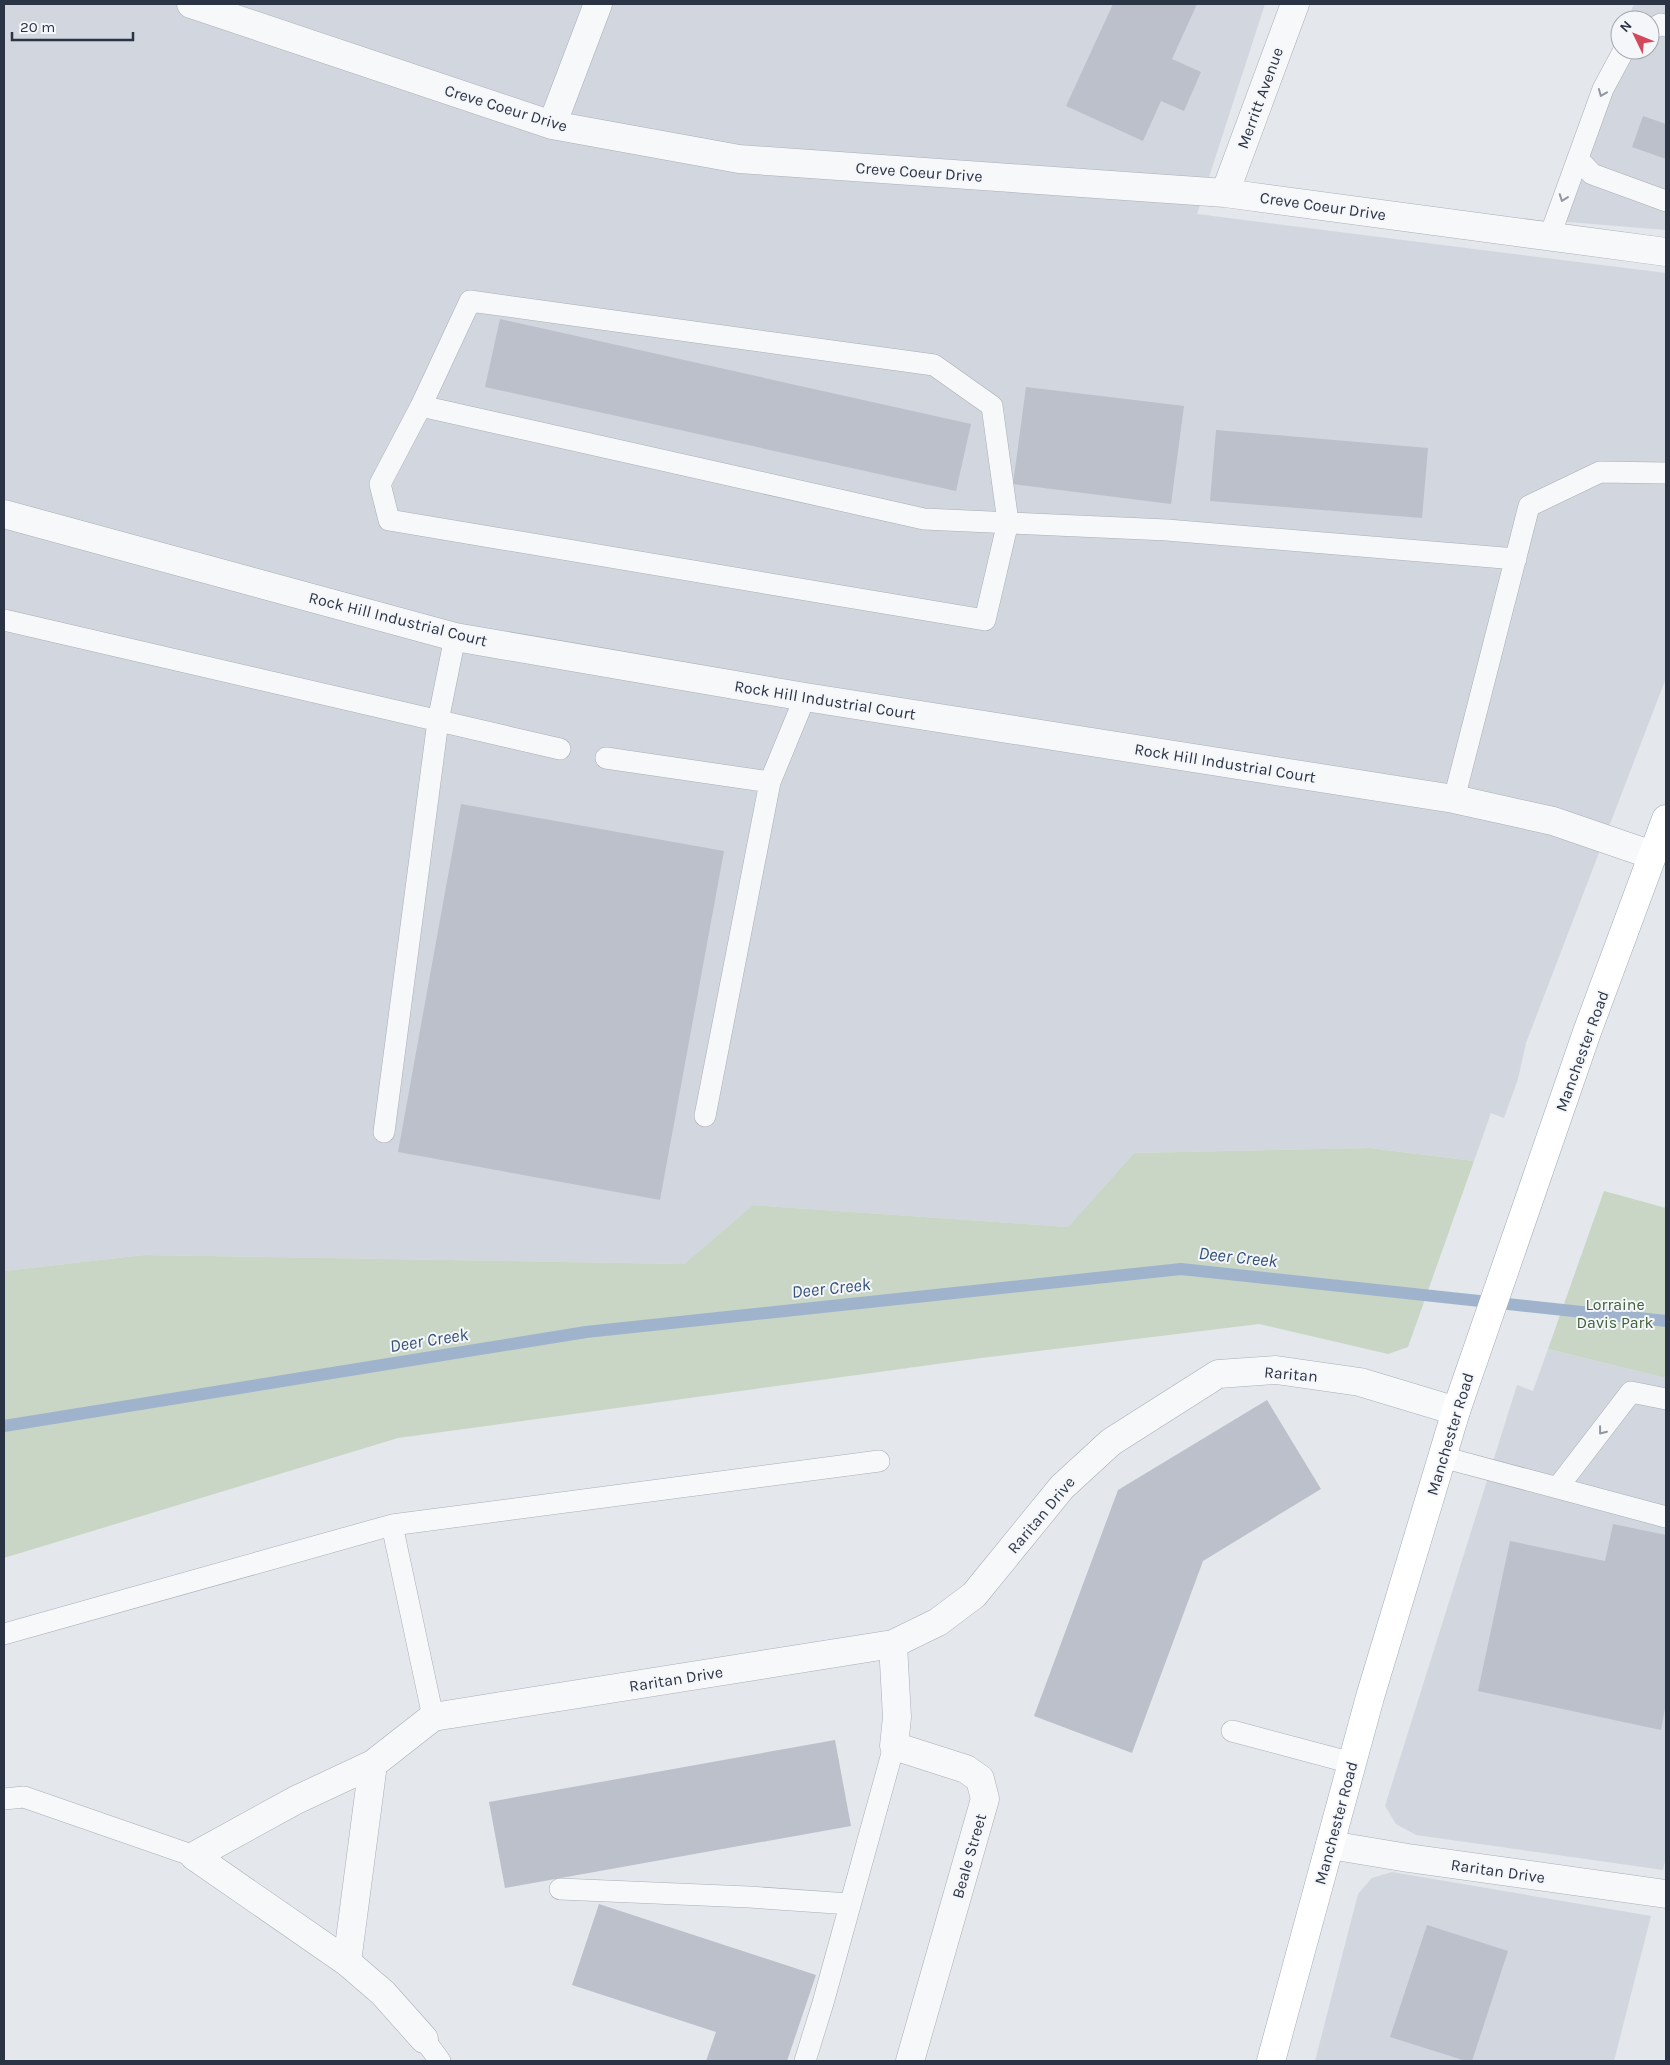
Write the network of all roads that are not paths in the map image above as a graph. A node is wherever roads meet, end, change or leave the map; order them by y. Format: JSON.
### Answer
{"nodes":[{"id":1,"x":191,"y":4,"type":"edge"},
{"id":2,"x":598,"y":4,"type":"edge"},
{"id":3,"x":1295,"y":4,"type":"edge"},
{"id":4,"x":1619,"y":60,"type":"edge"},
{"id":5,"x":552,"y":125,"type":"junction"},
{"id":6,"x":1578,"y":159,"type":"junction"},
{"id":7,"x":1225,"y":193,"type":"junction"},
{"id":8,"x":1666,"y":201,"type":"edge"},
{"id":9,"x":1549,"y":238,"type":"junction"},
{"id":10,"x":1666,"y":252,"type":"edge"},
{"id":11,"x":421,"y":406,"type":"junction"},
{"id":12,"x":1666,"y":473,"type":"edge"},
{"id":13,"x":4,"y":514,"type":"edge"},
{"id":14,"x":1008,"y":522,"type":"junction"},
{"id":15,"x":1516,"y":559,"type":"junction"},
{"id":16,"x":4,"y":620,"type":"edge"},
{"id":17,"x":455,"y":637,"type":"junction"},
{"id":18,"x":804,"y":697,"type":"junction"},
{"id":19,"x":438,"y":721,"type":"junction"},
{"id":20,"x":560,"y":749,"type":"dead end"},
{"id":21,"x":606,"y":758,"type":"dead end"},
{"id":22,"x":770,"y":782,"type":"junction"},
{"id":23,"x":1454,"y":799,"type":"junction"},
{"id":24,"x":1666,"y":819,"type":"edge"},
{"id":25,"x":1652,"y":855,"type":"junction"},
{"id":26,"x":705,"y":1116,"type":"dead end"},
{"id":27,"x":384,"y":1132,"type":"dead end"},
{"id":28,"x":1666,"y":1399,"type":"edge"},
{"id":29,"x":1456,"y":1411,"type":"junction"},
{"id":30,"x":1111,"y":1442,"type":"joint"},
{"id":31,"x":1442,"y":1456,"type":"junction"},
{"id":32,"x":878,"y":1461,"type":"dead end"},
{"id":33,"x":1558,"y":1487,"type":"junction"},
{"id":34,"x":1666,"y":1517,"type":"edge"},
{"id":35,"x":392,"y":1525,"type":"junction"},
{"id":36,"x":4,"y":1634,"type":"edge"},
{"id":37,"x":893,"y":1644,"type":"junction"},
{"id":38,"x":432,"y":1718,"type":"junction"},
{"id":39,"x":1232,"y":1731,"type":"dead end"},
{"id":40,"x":894,"y":1746,"type":"junction"},
{"id":41,"x":1352,"y":1763,"type":"junction"},
{"id":42,"x":373,"y":1764,"type":"junction"},
{"id":43,"x":4,"y":1799,"type":"edge"},
{"id":44,"x":1330,"y":1845,"type":"junction"},
{"id":45,"x":194,"y":1856,"type":"junction"},
{"id":46,"x":560,"y":1890,"type":"dead end"},
{"id":47,"x":1666,"y":1894,"type":"edge"},
{"id":48,"x":850,"y":1904,"type":"junction"},
{"id":49,"x":347,"y":1962,"type":"junction"},
{"id":50,"x":424,"y":2039,"type":"joint"},
{"id":51,"x":440,"y":2061,"type":"edge"},
{"id":52,"x":805,"y":2061,"type":"edge"},
{"id":53,"x":910,"y":2061,"type":"edge"},
{"id":54,"x":1271,"y":2061,"type":"edge"}],
"edges":[{"from":1,"to":5,"type":"street","name":"Creve Coeur Drive"},
{"from":2,"to":5,"type":"street"},
{"from":3,"to":7,"type":"street","name":"Merritt Avenue"},
{"from":4,"to":6,"type":"lane","one_way":true},
{"from":5,"to":7,"type":"street","name":"Creve Coeur Drive"},
{"from":6,"to":8,"type":"lane"},
{"from":6,"to":9,"type":"lane","one_way":true},
{"from":7,"to":9,"type":"street","name":"Creve Coeur Drive"},
{"from":9,"to":10,"type":"street","name":"Creve Coeur Drive"},
{"from":11,"to":14,"type":"lane"},
{"from":11,"to":14,"type":"lane"},
{"from":11,"to":14,"type":"lane"},
{"from":12,"to":15,"type":"lane"},
{"from":13,"to":17,"type":"street","name":"Rock Hill Industrial Court"},
{"from":14,"to":15,"type":"lane"},
{"from":15,"to":23,"type":"lane"},
{"from":16,"to":19,"type":"lane"},
{"from":17,"to":18,"type":"street","name":"Rock Hill Industrial Court"},
{"from":17,"to":19,"type":"lane"},
{"from":18,"to":22,"type":"lane"},
{"from":18,"to":23,"type":"street","name":"Rock Hill Industrial Court"},
{"from":19,"to":20,"type":"lane"},
{"from":19,"to":27,"type":"lane"},
{"from":21,"to":22,"type":"lane"},
{"from":22,"to":26,"type":"lane"},
{"from":23,"to":25,"type":"street","name":"Rock Hill Industrial Court"},
{"from":24,"to":25,"type":"main road","name":"Manchester Road"},
{"from":25,"to":29,"type":"main road","name":"Manchester Road"},
{"from":28,"to":33,"type":"lane","one_way":true},
{"from":29,"to":30,"type":"street","name":"Raritan"},
{"from":29,"to":31,"type":"main road","name":"Manchester Road"},
{"from":30,"to":37,"type":"street","name":"Raritan Drive"},
{"from":31,"to":33,"type":"lane"},
{"from":31,"to":41,"type":"main road","name":"Manchester Road"},
{"from":32,"to":35,"type":"lane"},
{"from":33,"to":34,"type":"lane"},
{"from":35,"to":36,"type":"lane"},
{"from":35,"to":38,"type":"lane"},
{"from":37,"to":38,"type":"street","name":"Raritan Drive"},
{"from":37,"to":40,"type":"street"},
{"from":38,"to":42,"type":"street","name":"Raritan Drive"},
{"from":39,"to":41,"type":"lane"},
{"from":40,"to":48,"type":"lane"},
{"from":40,"to":53,"type":"street","name":"Beale Street"},
{"from":41,"to":44,"type":"main road","name":"Manchester Road"},
{"from":42,"to":45,"type":"street","name":"Raritan Drive"},
{"from":42,"to":49,"type":"street"},
{"from":43,"to":45,"type":"lane"},
{"from":44,"to":47,"type":"street","name":"Raritan Drive"},
{"from":44,"to":54,"type":"main road","name":"Manchester Road"},
{"from":45,"to":49,"type":"street"},
{"from":46,"to":48,"type":"lane"},
{"from":48,"to":52,"type":"lane"},
{"from":49,"to":50,"type":"street"},
{"from":50,"to":51,"type":"lane"}]}
